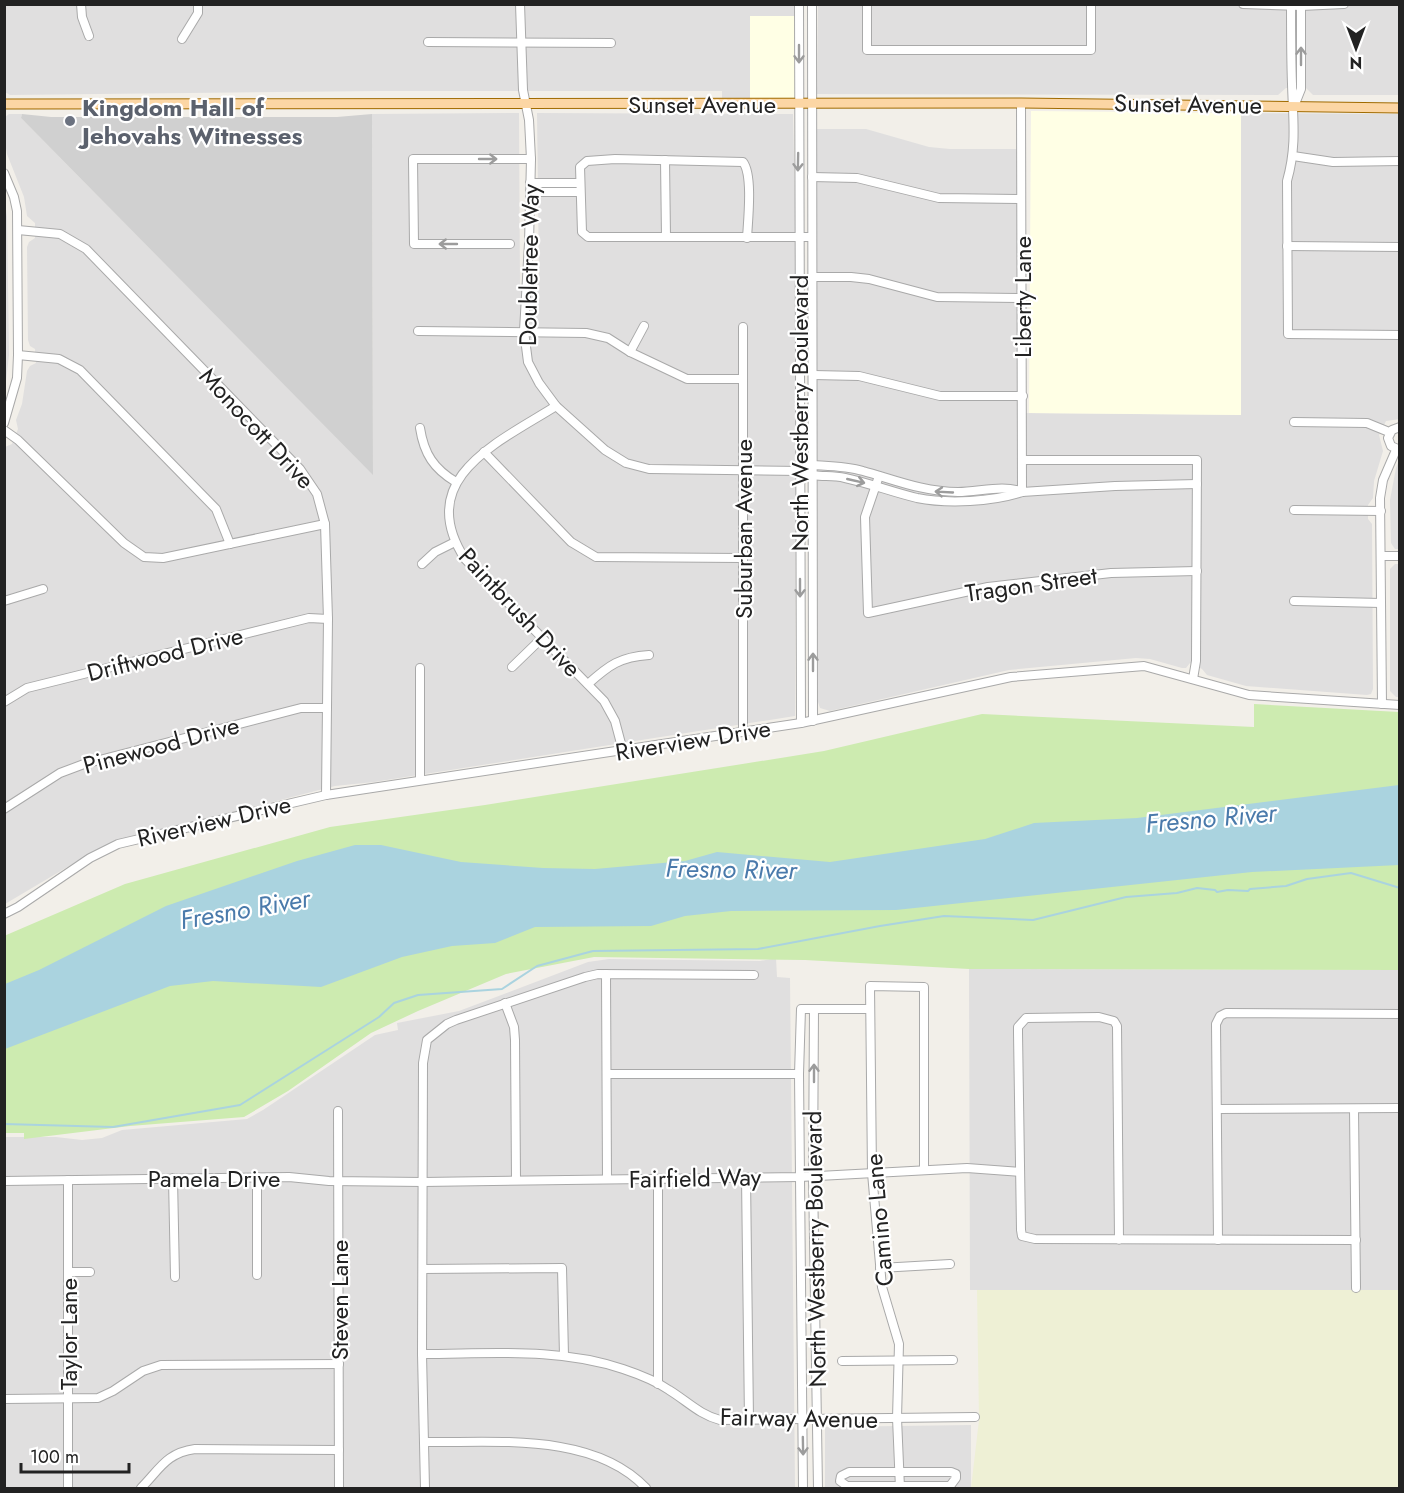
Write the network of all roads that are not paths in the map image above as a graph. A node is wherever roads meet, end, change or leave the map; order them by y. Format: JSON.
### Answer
{"nodes":[{"id":1,"x":81,"y":4,"type":"edge"},
{"id":2,"x":198,"y":4,"type":"edge"},
{"id":3,"x":520,"y":4,"type":"edge"},
{"id":4,"x":798,"y":4,"type":"edge"},
{"id":5,"x":812,"y":4,"type":"edge"},
{"id":6,"x":867,"y":4,"type":"edge"},
{"id":7,"x":1090,"y":4,"type":"edge"},
{"id":8,"x":1243,"y":4,"type":"edge"},
{"id":9,"x":1344,"y":4,"type":"edge"},
{"id":10,"x":1291,"y":5,"type":"edge"},
{"id":11,"x":1301,"y":5,"type":"edge"},
{"id":12,"x":89,"y":36,"type":"dead end"},
{"id":13,"x":182,"y":39,"type":"dead end"},
{"id":14,"x":428,"y":42,"type":"dead end"},
{"id":15,"x":520,"y":42,"type":"junction"},
{"id":16,"x":611,"y":43,"type":"dead end"},
{"id":17,"x":1021,"y":103,"type":"junction"},
{"id":18,"x":4,"y":104,"type":"edge"},
{"id":19,"x":527,"y":104,"type":"junction"},
{"id":20,"x":799,"y":104,"type":"junction"},
{"id":21,"x":812,"y":104,"type":"junction"},
{"id":22,"x":1294,"y":106,"type":"junction"},
{"id":23,"x":1400,"y":108,"type":"edge"},
{"id":24,"x":1293,"y":156,"type":"junction"},
{"id":25,"x":531,"y":159,"type":"junction"},
{"id":26,"x":665,"y":160,"type":"junction"},
{"id":27,"x":1400,"y":161,"type":"edge"},
{"id":28,"x":4,"y":173,"type":"edge"},
{"id":29,"x":812,"y":177,"type":"junction"},
{"id":30,"x":580,"y":183,"type":"junction"},
{"id":31,"x":530,"y":188,"type":"junction"},
{"id":32,"x":580,"y":192,"type":"junction"},
{"id":33,"x":1021,"y":199,"type":"junction"},
{"id":34,"x":18,"y":230,"type":"junction"},
{"id":35,"x":666,"y":237,"type":"junction"},
{"id":36,"x":798,"y":237,"type":"junction"},
{"id":37,"x":812,"y":237,"type":"junction"},
{"id":38,"x":747,"y":238,"type":"junction"},
{"id":39,"x":509,"y":244,"type":"dead end"},
{"id":40,"x":1287,"y":246,"type":"junction"},
{"id":41,"x":1400,"y":247,"type":"edge"},
{"id":42,"x":812,"y":277,"type":"junction"},
{"id":43,"x":1022,"y":297,"type":"junction"},
{"id":44,"x":644,"y":326,"type":"dead end"},
{"id":45,"x":743,"y":327,"type":"dead end"},
{"id":46,"x":418,"y":331,"type":"dead end"},
{"id":47,"x":524,"y":331,"type":"junction"},
{"id":48,"x":1400,"y":335,"type":"edge"},
{"id":49,"x":630,"y":352,"type":"junction"},
{"id":50,"x":18,"y":355,"type":"junction"},
{"id":51,"x":814,"y":375,"type":"junction"},
{"id":52,"x":743,"y":379,"type":"junction"},
{"id":53,"x":1023,"y":396,"type":"junction"},
{"id":54,"x":556,"y":406,"type":"junction"},
{"id":55,"x":1294,"y":422,"type":"dead end"},
{"id":56,"x":4,"y":423,"type":"edge"},
{"id":57,"x":1400,"y":427,"type":"edge"},
{"id":58,"x":420,"y":428,"type":"dead end"},
{"id":59,"x":4,"y":430,"type":"edge"},
{"id":60,"x":1389,"y":432,"type":"junction"},
{"id":61,"x":1398,"y":450,"type":"edge"},
{"id":62,"x":484,"y":452,"type":"junction"},
{"id":63,"x":1024,"y":459,"type":"junction"},
{"id":64,"x":813,"y":465,"type":"junction"},
{"id":65,"x":743,"y":470,"type":"junction"},
{"id":66,"x":800,"y":471,"type":"junction"},
{"id":67,"x":813,"y":476,"type":"junction"},
{"id":68,"x":879,"y":476,"type":"junction"},
{"id":69,"x":456,"y":482,"type":"junction"},
{"id":70,"x":1197,"y":484,"type":"junction"},
{"id":71,"x":876,"y":485,"type":"junction"},
{"id":72,"x":1022,"y":492,"type":"junction"},
{"id":73,"x":1294,"y":510,"type":"dead end"},
{"id":74,"x":1381,"y":511,"type":"junction"},
{"id":75,"x":325,"y":524,"type":"junction"},
{"id":76,"x":455,"y":542,"type":"junction"},
{"id":77,"x":230,"y":543,"type":"junction"},
{"id":78,"x":1381,"y":556,"type":"junction"},
{"id":79,"x":1400,"y":556,"type":"edge"},
{"id":80,"x":742,"y":558,"type":"junction"},
{"id":81,"x":422,"y":564,"type":"dead end"},
{"id":82,"x":1197,"y":571,"type":"junction"},
{"id":83,"x":43,"y":589,"type":"dead end"},
{"id":84,"x":4,"y":601,"type":"edge"},
{"id":85,"x":1294,"y":601,"type":"dead end"},
{"id":86,"x":1382,"y":603,"type":"junction"},
{"id":87,"x":328,"y":619,"type":"junction"},
{"id":88,"x":542,"y":638,"type":"junction"},
{"id":89,"x":649,"y":656,"type":"dead end"},
{"id":90,"x":512,"y":667,"type":"dead end"},
{"id":91,"x":420,"y":668,"type":"dead end"},
{"id":92,"x":1193,"y":679,"type":"junction"},
{"id":93,"x":588,"y":684,"type":"junction"},
{"id":94,"x":4,"y":702,"type":"edge"},
{"id":95,"x":1382,"y":704,"type":"junction"},
{"id":96,"x":1400,"y":705,"type":"edge"},
{"id":97,"x":327,"y":708,"type":"junction"},
{"id":98,"x":813,"y":721,"type":"junction"},
{"id":99,"x":801,"y":723,"type":"junction"},
{"id":100,"x":743,"y":732,"type":"junction"},
{"id":101,"x":622,"y":751,"type":"junction"},
{"id":102,"x":420,"y":780,"type":"junction"},
{"id":103,"x":326,"y":795,"type":"junction"},
{"id":104,"x":4,"y":809,"type":"edge"},
{"id":105,"x":4,"y":914,"type":"edge"},
{"id":106,"x":606,"y":974,"type":"junction"},
{"id":107,"x":754,"y":975,"type":"dead end"},
{"id":108,"x":505,"y":1003,"type":"junction"},
{"id":109,"x":814,"y":1009,"type":"junction"},
{"id":110,"x":870,"y":1009,"type":"junction"},
{"id":111,"x":1400,"y":1014,"type":"edge"},
{"id":112,"x":607,"y":1074,"type":"junction"},
{"id":113,"x":799,"y":1074,"type":"junction"},
{"id":114,"x":1400,"y":1108,"type":"edge"},
{"id":115,"x":1217,"y":1109,"type":"junction"},
{"id":116,"x":1354,"y":1109,"type":"junction"},
{"id":117,"x":338,"y":1111,"type":"dead end"},
{"id":118,"x":924,"y":1170,"type":"junction"},
{"id":119,"x":1020,"y":1172,"type":"junction"},
{"id":120,"x":872,"y":1173,"type":"junction"},
{"id":121,"x":813,"y":1176,"type":"junction"},
{"id":122,"x":257,"y":1177,"type":"junction"},
{"id":123,"x":800,"y":1177,"type":"junction"},
{"id":124,"x":172,"y":1178,"type":"junction"},
{"id":125,"x":746,"y":1178,"type":"junction"},
{"id":126,"x":68,"y":1179,"type":"junction"},
{"id":127,"x":607,"y":1179,"type":"junction"},
{"id":128,"x":658,"y":1179,"type":"junction"},
{"id":129,"x":4,"y":1180,"type":"edge"},
{"id":130,"x":516,"y":1180,"type":"junction"},
{"id":131,"x":338,"y":1181,"type":"junction"},
{"id":132,"x":423,"y":1182,"type":"junction"},
{"id":133,"x":1119,"y":1240,"type":"junction"},
{"id":134,"x":1218,"y":1240,"type":"junction"},
{"id":135,"x":1356,"y":1240,"type":"junction"},
{"id":136,"x":950,"y":1264,"type":"dead end"},
{"id":137,"x":880,"y":1268,"type":"junction"},
{"id":138,"x":423,"y":1269,"type":"junction"},
{"id":139,"x":68,"y":1272,"type":"junction"},
{"id":140,"x":90,"y":1272,"type":"dead end"},
{"id":141,"x":257,"y":1275,"type":"dead end"},
{"id":142,"x":175,"y":1277,"type":"dead end"},
{"id":143,"x":1356,"y":1288,"type":"dead end"},
{"id":144,"x":422,"y":1354,"type":"junction"},
{"id":145,"x":564,"y":1356,"type":"junction"},
{"id":146,"x":953,"y":1360,"type":"dead end"},
{"id":147,"x":843,"y":1361,"type":"dead end"},
{"id":148,"x":900,"y":1361,"type":"junction"},
{"id":149,"x":339,"y":1364,"type":"junction"},
{"id":150,"x":658,"y":1384,"type":"junction"},
{"id":151,"x":4,"y":1399,"type":"edge"},
{"id":152,"x":68,"y":1399,"type":"junction"},
{"id":153,"x":975,"y":1417,"type":"dead end"},
{"id":154,"x":897,"y":1418,"type":"junction"},
{"id":155,"x":803,"y":1419,"type":"junction"},
{"id":156,"x":817,"y":1419,"type":"junction"},
{"id":157,"x":749,"y":1420,"type":"junction"},
{"id":158,"x":425,"y":1442,"type":"junction"},
{"id":159,"x":339,"y":1450,"type":"junction"},
{"id":160,"x":899,"y":1472,"type":"junction"},
{"id":161,"x":147,"y":1487,"type":"edge"},
{"id":162,"x":900,"y":1487,"type":"edge"},
{"id":163,"x":68,"y":1488,"type":"edge"},
{"id":164,"x":339,"y":1488,"type":"edge"},
{"id":165,"x":425,"y":1488,"type":"edge"},
{"id":166,"x":646,"y":1488,"type":"edge"},
{"id":167,"x":803,"y":1488,"type":"edge"},
{"id":168,"x":818,"y":1488,"type":"edge"}],
"edges":[{"from":1,"to":12,"type":"street"},
{"from":2,"to":13,"type":"street"},
{"from":3,"to":15,"type":"street","name":"Doubletree Way"},
{"from":4,"to":20,"type":"street","name":"North Westberry Boulevard","one_way":true},
{"from":5,"to":21,"type":"street","name":"North Westberry Boulevard"},
{"from":6,"to":7,"type":"street"},
{"from":8,"to":10,"type":"street"},
{"from":9,"to":11,"type":"street"},
{"from":10,"to":11,"type":"street"},
{"from":10,"to":22,"type":"street"},
{"from":22,"to":11,"type":"street","one_way":true},
{"from":14,"to":15,"type":"street"},
{"from":15,"to":16,"type":"street"},
{"from":15,"to":19,"type":"street","name":"Doubletree Way"},
{"from":17,"to":21,"type":"main road","name":"Sunset Avenue"},
{"from":17,"to":22,"type":"main road","name":"Sunset Avenue"},
{"from":17,"to":33,"type":"street","name":"Liberty Lane"},
{"from":18,"to":19,"type":"main road","name":"Sunset Avenue"},
{"from":19,"to":20,"type":"main road","name":"Sunset Avenue"},
{"from":19,"to":25,"type":"street","name":"Doubletree Way"},
{"from":20,"to":21,"type":"main road","name":"Sunset Avenue"},
{"from":20,"to":36,"type":"street","name":"North Westberry Boulevard","one_way":true},
{"from":21,"to":29,"type":"street","name":"North Westberry Boulevard"},
{"from":22,"to":23,"type":"main road","name":"Sunset Avenue"},
{"from":22,"to":24,"type":"street"},
{"from":24,"to":27,"type":"street"},
{"from":24,"to":40,"type":"street"},
{"from":25,"to":31,"type":"street","name":"Doubletree Way"},
{"from":39,"to":25,"type":"street","one_way":true},
{"from":26,"to":30,"type":"street"},
{"from":26,"to":35,"type":"street"},
{"from":26,"to":38,"type":"street"},
{"from":28,"to":34,"type":"street"},
{"from":29,"to":33,"type":"street"},
{"from":29,"to":37,"type":"street","name":"North Westberry Boulevard"},
{"from":30,"to":31,"type":"street"},
{"from":30,"to":32,"type":"street"},
{"from":31,"to":32,"type":"street"},
{"from":31,"to":47,"type":"street","name":"Doubletree Way"},
{"from":32,"to":35,"type":"street"},
{"from":33,"to":43,"type":"street","name":"Liberty Lane"},
{"from":34,"to":50,"type":"street"},
{"from":34,"to":75,"type":"street","name":"Monocott Drive"},
{"from":35,"to":38,"type":"street"},
{"from":36,"to":37,"type":"street"},
{"from":36,"to":38,"type":"street"},
{"from":36,"to":66,"type":"street","name":"North Westberry Boulevard"},
{"from":37,"to":42,"type":"street","name":"North Westberry Boulevard"},
{"from":40,"to":41,"type":"street"},
{"from":40,"to":48,"type":"street"},
{"from":42,"to":43,"type":"street"},
{"from":42,"to":51,"type":"street","name":"North Westberry Boulevard"},
{"from":43,"to":53,"type":"street","name":"Liberty Lane"},
{"from":44,"to":49,"type":"street"},
{"from":45,"to":52,"type":"street","name":"Suburban Avenue"},
{"from":46,"to":47,"type":"street"},
{"from":47,"to":49,"type":"street"},
{"from":47,"to":54,"type":"street","name":"Doubletree Way"},
{"from":49,"to":52,"type":"street"},
{"from":50,"to":56,"type":"street"},
{"from":50,"to":77,"type":"street"},
{"from":51,"to":53,"type":"street"},
{"from":51,"to":64,"type":"street","name":"North Westberry Boulevard"},
{"from":52,"to":65,"type":"street","name":"Suburban Avenue"},
{"from":53,"to":63,"type":"street","name":"Liberty Lane"},
{"from":54,"to":62,"type":"street","name":"Paintbrush Drive"},
{"from":54,"to":65,"type":"street","name":"Doubletree Way"},
{"from":55,"to":60,"type":"street"},
{"from":57,"to":60,"type":"street"},
{"from":58,"to":69,"type":"street"},
{"from":59,"to":77,"type":"street"},
{"from":60,"to":61,"type":"street"},
{"from":61,"to":74,"type":"street"},
{"from":62,"to":69,"type":"street","name":"Paintbrush Drive"},
{"from":62,"to":80,"type":"street"},
{"from":63,"to":70,"type":"street"},
{"from":63,"to":72,"type":"street","name":"Liberty Lane"},
{"from":64,"to":66,"type":"street","name":"Doubletree Way"},
{"from":64,"to":67,"type":"street","name":"North Westberry Boulevard"},
{"from":64,"to":68,"type":"street","name":"Doubletree Way"},
{"from":65,"to":66,"type":"street","name":"Doubletree Way"},
{"from":65,"to":80,"type":"street","name":"Suburban Avenue"},
{"from":66,"to":67,"type":"street","name":"Doubletree Way"},
{"from":66,"to":99,"type":"street","name":"North Westberry Boulevard","one_way":true},
{"from":67,"to":71,"type":"street","name":"Doubletree Way","one_way":true},
{"from":98,"to":67,"type":"street","name":"North Westberry Boulevard","one_way":true},
{"from":68,"to":71,"type":"street"},
{"from":72,"to":68,"type":"street","name":"Doubletree Way","one_way":true},
{"from":69,"to":76,"type":"street","name":"Paintbrush Drive"},
{"from":70,"to":72,"type":"street","name":"Doubletree Way"},
{"from":70,"to":82,"type":"street"},
{"from":71,"to":72,"type":"street","name":"Doubletree Way"},
{"from":71,"to":82,"type":"street","name":"Tragon Street"},
{"from":73,"to":74,"type":"street"},
{"from":74,"to":78,"type":"street"},
{"from":75,"to":77,"type":"street"},
{"from":75,"to":87,"type":"street","name":"Monocott Drive"},
{"from":76,"to":81,"type":"street"},
{"from":76,"to":88,"type":"street","name":"Paintbrush Drive"},
{"from":78,"to":79,"type":"street"},
{"from":78,"to":86,"type":"street"},
{"from":80,"to":100,"type":"street","name":"Suburban Avenue"},
{"from":82,"to":92,"type":"street"},
{"from":83,"to":84,"type":"street"},
{"from":85,"to":86,"type":"street"},
{"from":86,"to":95,"type":"street"},
{"from":87,"to":94,"type":"street","name":"Driftwood Drive"},
{"from":87,"to":97,"type":"street","name":"Monocott Drive"},
{"from":88,"to":90,"type":"street"},
{"from":88,"to":93,"type":"street","name":"Paintbrush Drive"},
{"from":89,"to":93,"type":"street"},
{"from":91,"to":102,"type":"street"},
{"from":92,"to":95,"type":"street","name":"Riverview Drive"},
{"from":92,"to":98,"type":"street","name":"Riverview Drive"},
{"from":93,"to":101,"type":"street","name":"Paintbrush Drive"},
{"from":95,"to":96,"type":"street","name":"Riverview Drive"},
{"from":97,"to":103,"type":"street","name":"Monocott Drive"},
{"from":97,"to":104,"type":"street","name":"Pinewood Drive"},
{"from":98,"to":99,"type":"street","name":"Riverview Drive"},
{"from":99,"to":100,"type":"street","name":"Riverview Drive"},
{"from":100,"to":101,"type":"street","name":"Riverview Drive"},
{"from":101,"to":102,"type":"street","name":"Riverview Drive"},
{"from":102,"to":103,"type":"street","name":"Riverview Drive"},
{"from":103,"to":105,"type":"street","name":"Riverview Drive"},
{"from":106,"to":107,"type":"street"},
{"from":106,"to":108,"type":"street"},
{"from":106,"to":112,"type":"street"},
{"from":108,"to":130,"type":"street"},
{"from":108,"to":132,"type":"street"},
{"from":109,"to":110,"type":"street"},
{"from":109,"to":113,"type":"street","name":"North Westberry Boulevard"},
{"from":121,"to":109,"type":"street","name":"North Westberry Boulevard","one_way":true},
{"from":110,"to":118,"type":"street","name":"Camino Lane"},
{"from":110,"to":120,"type":"street","name":"Camino Lane"},
{"from":111,"to":115,"type":"street"},
{"from":112,"to":113,"type":"street"},
{"from":112,"to":127,"type":"street"},
{"from":113,"to":123,"type":"street","name":"North Westberry Boulevard"},
{"from":114,"to":116,"type":"street"},
{"from":115,"to":116,"type":"street"},
{"from":115,"to":134,"type":"street"},
{"from":116,"to":135,"type":"street"},
{"from":117,"to":131,"type":"street","name":"Steven Lane"},
{"from":118,"to":119,"type":"street","name":"Fairfield Way"},
{"from":118,"to":120,"type":"street","name":"Fairfield Way"},
{"from":119,"to":133,"type":"street"},
{"from":119,"to":133,"type":"street"},
{"from":120,"to":121,"type":"street","name":"Fairfield Way"},
{"from":120,"to":137,"type":"street","name":"Camino Lane"},
{"from":121,"to":123,"type":"street","name":"Fairfield Way"},
{"from":121,"to":156,"type":"street","name":"North Westberry Boulevard"},
{"from":122,"to":124,"type":"street","name":"Pamela Drive"},
{"from":122,"to":131,"type":"street","name":"Pamela Drive"},
{"from":122,"to":141,"type":"street"},
{"from":123,"to":125,"type":"street","name":"Fairfield Way"},
{"from":123,"to":155,"type":"street","name":"North Westberry Boulevard"},
{"from":124,"to":126,"type":"street","name":"Pamela Drive"},
{"from":124,"to":142,"type":"street"},
{"from":125,"to":128,"type":"street","name":"Fairfield Way"},
{"from":125,"to":157,"type":"street"},
{"from":126,"to":129,"type":"street","name":"Pamela Drive"},
{"from":126,"to":139,"type":"street","name":"Taylor Lane"},
{"from":127,"to":128,"type":"street","name":"Fairfield Way"},
{"from":127,"to":130,"type":"street","name":"Fairfield Way"},
{"from":128,"to":150,"type":"street"},
{"from":130,"to":132,"type":"street","name":"Fairfield Way"},
{"from":131,"to":132,"type":"street","name":"Pamela Drive"},
{"from":131,"to":149,"type":"street","name":"Steven Lane"},
{"from":132,"to":138,"type":"street"},
{"from":133,"to":134,"type":"street"},
{"from":134,"to":135,"type":"street"},
{"from":135,"to":143,"type":"street"},
{"from":136,"to":137,"type":"street"},
{"from":137,"to":148,"type":"street","name":"Camino Lane"},
{"from":138,"to":144,"type":"street"},
{"from":138,"to":145,"type":"street"},
{"from":139,"to":140,"type":"street"},
{"from":139,"to":152,"type":"street","name":"Taylor Lane"},
{"from":144,"to":145,"type":"street","name":"Fairway Avenue"},
{"from":144,"to":158,"type":"street"},
{"from":145,"to":150,"type":"street","name":"Fairway Avenue"},
{"from":146,"to":148,"type":"street"},
{"from":147,"to":148,"type":"street"},
{"from":148,"to":154,"type":"street","name":"Camino Lane"},
{"from":149,"to":152,"type":"street"},
{"from":149,"to":159,"type":"street","name":"Steven Lane"},
{"from":150,"to":157,"type":"street","name":"Fairway Avenue"},
{"from":151,"to":152,"type":"street"},
{"from":152,"to":163,"type":"street","name":"Taylor Lane"},
{"from":153,"to":154,"type":"street","name":"Fairway Avenue"},
{"from":154,"to":156,"type":"street","name":"Fairway Avenue"},
{"from":154,"to":160,"type":"street","name":"Camino Lane"},
{"from":155,"to":156,"type":"street","name":"Fairway Avenue"},
{"from":155,"to":157,"type":"street","name":"Fairway Avenue"},
{"from":155,"to":167,"type":"street","name":"North Westberry Boulevard","one_way":true},
{"from":156,"to":168,"type":"street","name":"North Westberry Boulevard"},
{"from":158,"to":165,"type":"street"},
{"from":158,"to":166,"type":"street"},
{"from":159,"to":161,"type":"street"},
{"from":159,"to":164,"type":"street","name":"Steven Lane"},
{"from":160,"to":162,"type":"street","name":"Camino Lane"},
{"from":160,"to":162,"type":"street"},
{"from":160,"to":162,"type":"street"}]}
